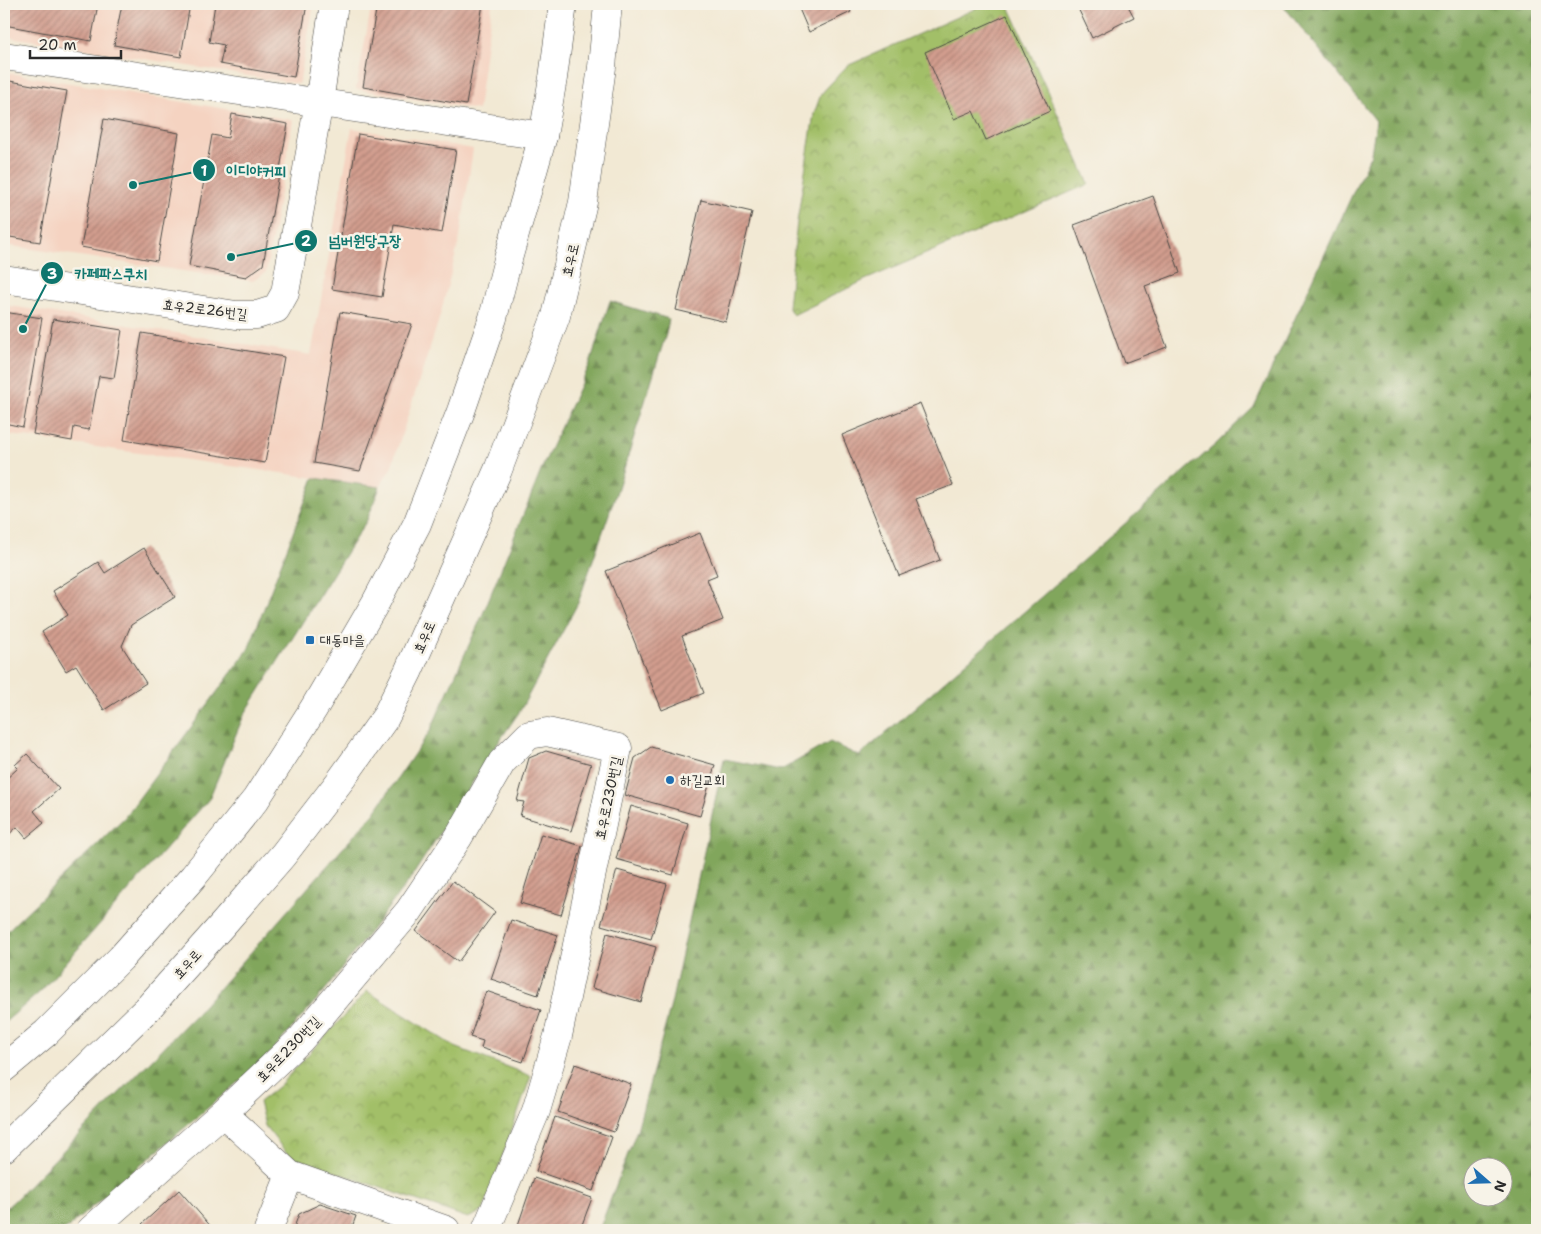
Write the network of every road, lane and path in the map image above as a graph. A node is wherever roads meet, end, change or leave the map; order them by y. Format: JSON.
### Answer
{"nodes":[{"id":1,"x":334,"y":4,"type":"edge"},
{"id":2,"x":563,"y":4,"type":"edge"},
{"id":3,"x":608,"y":4,"type":"edge"},
{"id":4,"x":4,"y":56,"type":"edge"},
{"id":5,"x":318,"y":102,"type":"junction"},
{"id":6,"x":543,"y":136,"type":"junction"},
{"id":7,"x":4,"y":279,"type":"edge"},
{"id":8,"x":4,"y":1068,"type":"edge"},
{"id":9,"x":223,"y":1113,"type":"junction"},
{"id":10,"x":4,"y":1148,"type":"edge"},
{"id":11,"x":290,"y":1175,"type":"junction"},
{"id":12,"x":90,"y":1230,"type":"edge"},
{"id":13,"x":268,"y":1230,"type":"edge"},
{"id":14,"x":446,"y":1230,"type":"edge"},
{"id":15,"x":486,"y":1230,"type":"edge"}],
"edges":[{"from":1,"to":5,"type":"street","name":"효우2로26번길"},
{"from":2,"to":6,"type":"street"},
{"from":3,"to":10,"type":"street","name":"효우로"},
{"from":4,"to":5,"type":"street"},
{"from":5,"to":6,"type":"street"},
{"from":5,"to":7,"type":"street","name":"효우2로26번길"},
{"from":6,"to":8,"type":"street"},
{"from":9,"to":11,"type":"street"},
{"from":9,"to":12,"type":"street","name":"효우로230번길"},
{"from":9,"to":15,"type":"street","name":"효우로230번길"},
{"from":11,"to":13,"type":"street"},
{"from":11,"to":14,"type":"street"}]}
